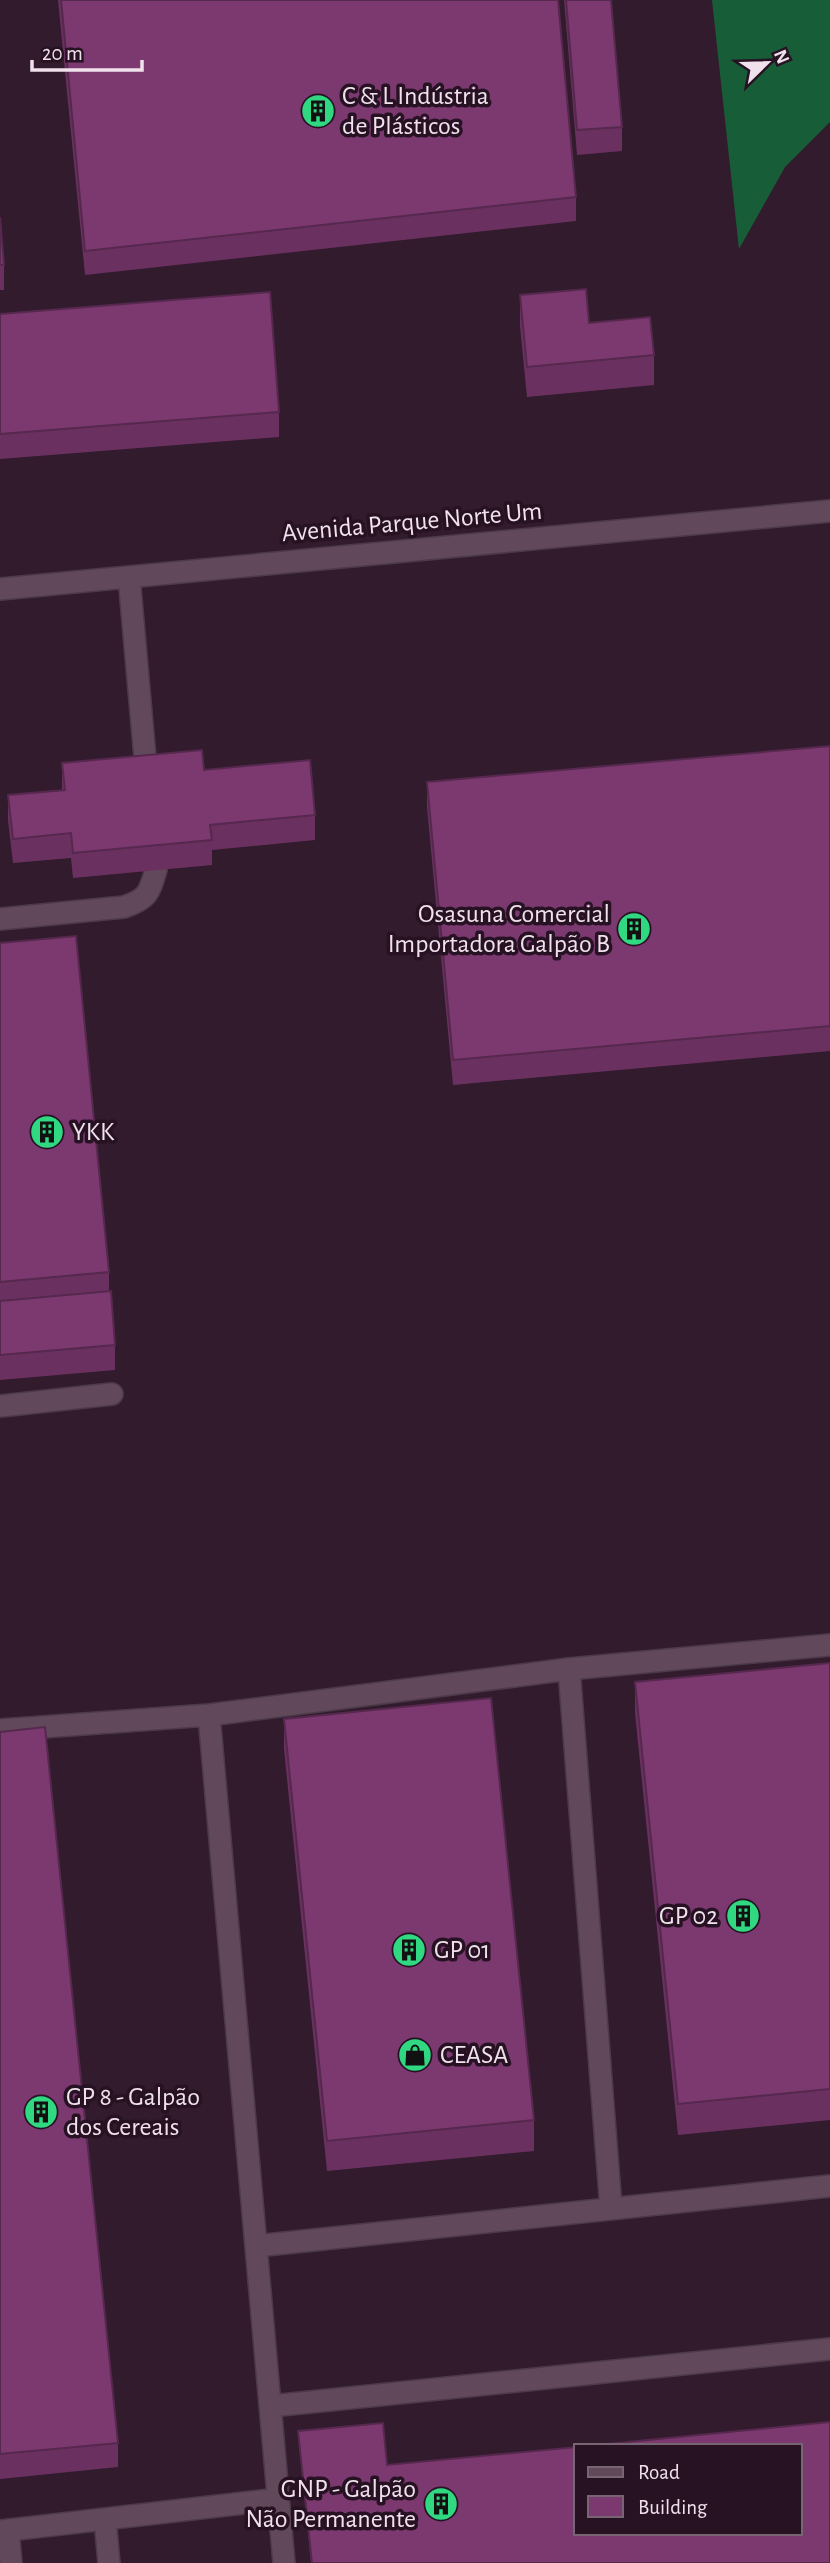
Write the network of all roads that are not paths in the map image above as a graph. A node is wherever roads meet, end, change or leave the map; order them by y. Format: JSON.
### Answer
{"nodes":[{"id":1,"x":830,"y":510,"type":"edge"},
{"id":2,"x":129,"y":577,"type":"junction"},
{"id":3,"x":0,"y":589,"type":"edge"},
{"id":4,"x":147,"y":780,"type":"edge"},
{"id":5,"x":156,"y":870,"type":"edge"},
{"id":6,"x":0,"y":919,"type":"edge"},
{"id":7,"x":112,"y":1394,"type":"dead end"},
{"id":8,"x":0,"y":1406,"type":"edge"},
{"id":9,"x":830,"y":1645,"type":"edge"},
{"id":10,"x":569,"y":1669,"type":"junction"},
{"id":11,"x":209,"y":1715,"type":"junction"},
{"id":12,"x":0,"y":1730,"type":"edge"},
{"id":13,"x":830,"y":2186,"type":"edge"},
{"id":14,"x":611,"y":2208,"type":"junction"},
{"id":15,"x":256,"y":2246,"type":"junction"},
{"id":16,"x":830,"y":2349,"type":"edge"},
{"id":17,"x":271,"y":2406,"type":"junction"},
{"id":18,"x":279,"y":2499,"type":"junction"},
{"id":19,"x":105,"y":2519,"type":"junction"},
{"id":20,"x":4,"y":2530,"type":"edge"},
{"id":21,"x":10,"y":2563,"type":"edge"},
{"id":22,"x":109,"y":2563,"type":"edge"},
{"id":23,"x":284,"y":2563,"type":"edge"}],
"edges":[{"from":1,"to":2,"type":"street","name":"Avenida Parque Norte Um"},
{"from":2,"to":3,"type":"street","name":"Avenida Parque Norte Um"},
{"from":2,"to":4,"type":"street"},
{"from":5,"to":6,"type":"street"},
{"from":7,"to":8,"type":"street"},
{"from":9,"to":10,"type":"street"},
{"from":10,"to":11,"type":"street"},
{"from":10,"to":14,"type":"street"},
{"from":11,"to":12,"type":"street"},
{"from":11,"to":15,"type":"street"},
{"from":13,"to":14,"type":"street"},
{"from":14,"to":15,"type":"street"},
{"from":15,"to":17,"type":"street"},
{"from":16,"to":17,"type":"street"},
{"from":17,"to":18,"type":"street"},
{"from":18,"to":19,"type":"street"},
{"from":18,"to":23,"type":"street"},
{"from":19,"to":20,"type":"street"},
{"from":19,"to":22,"type":"street"},
{"from":20,"to":21,"type":"street"}]}
